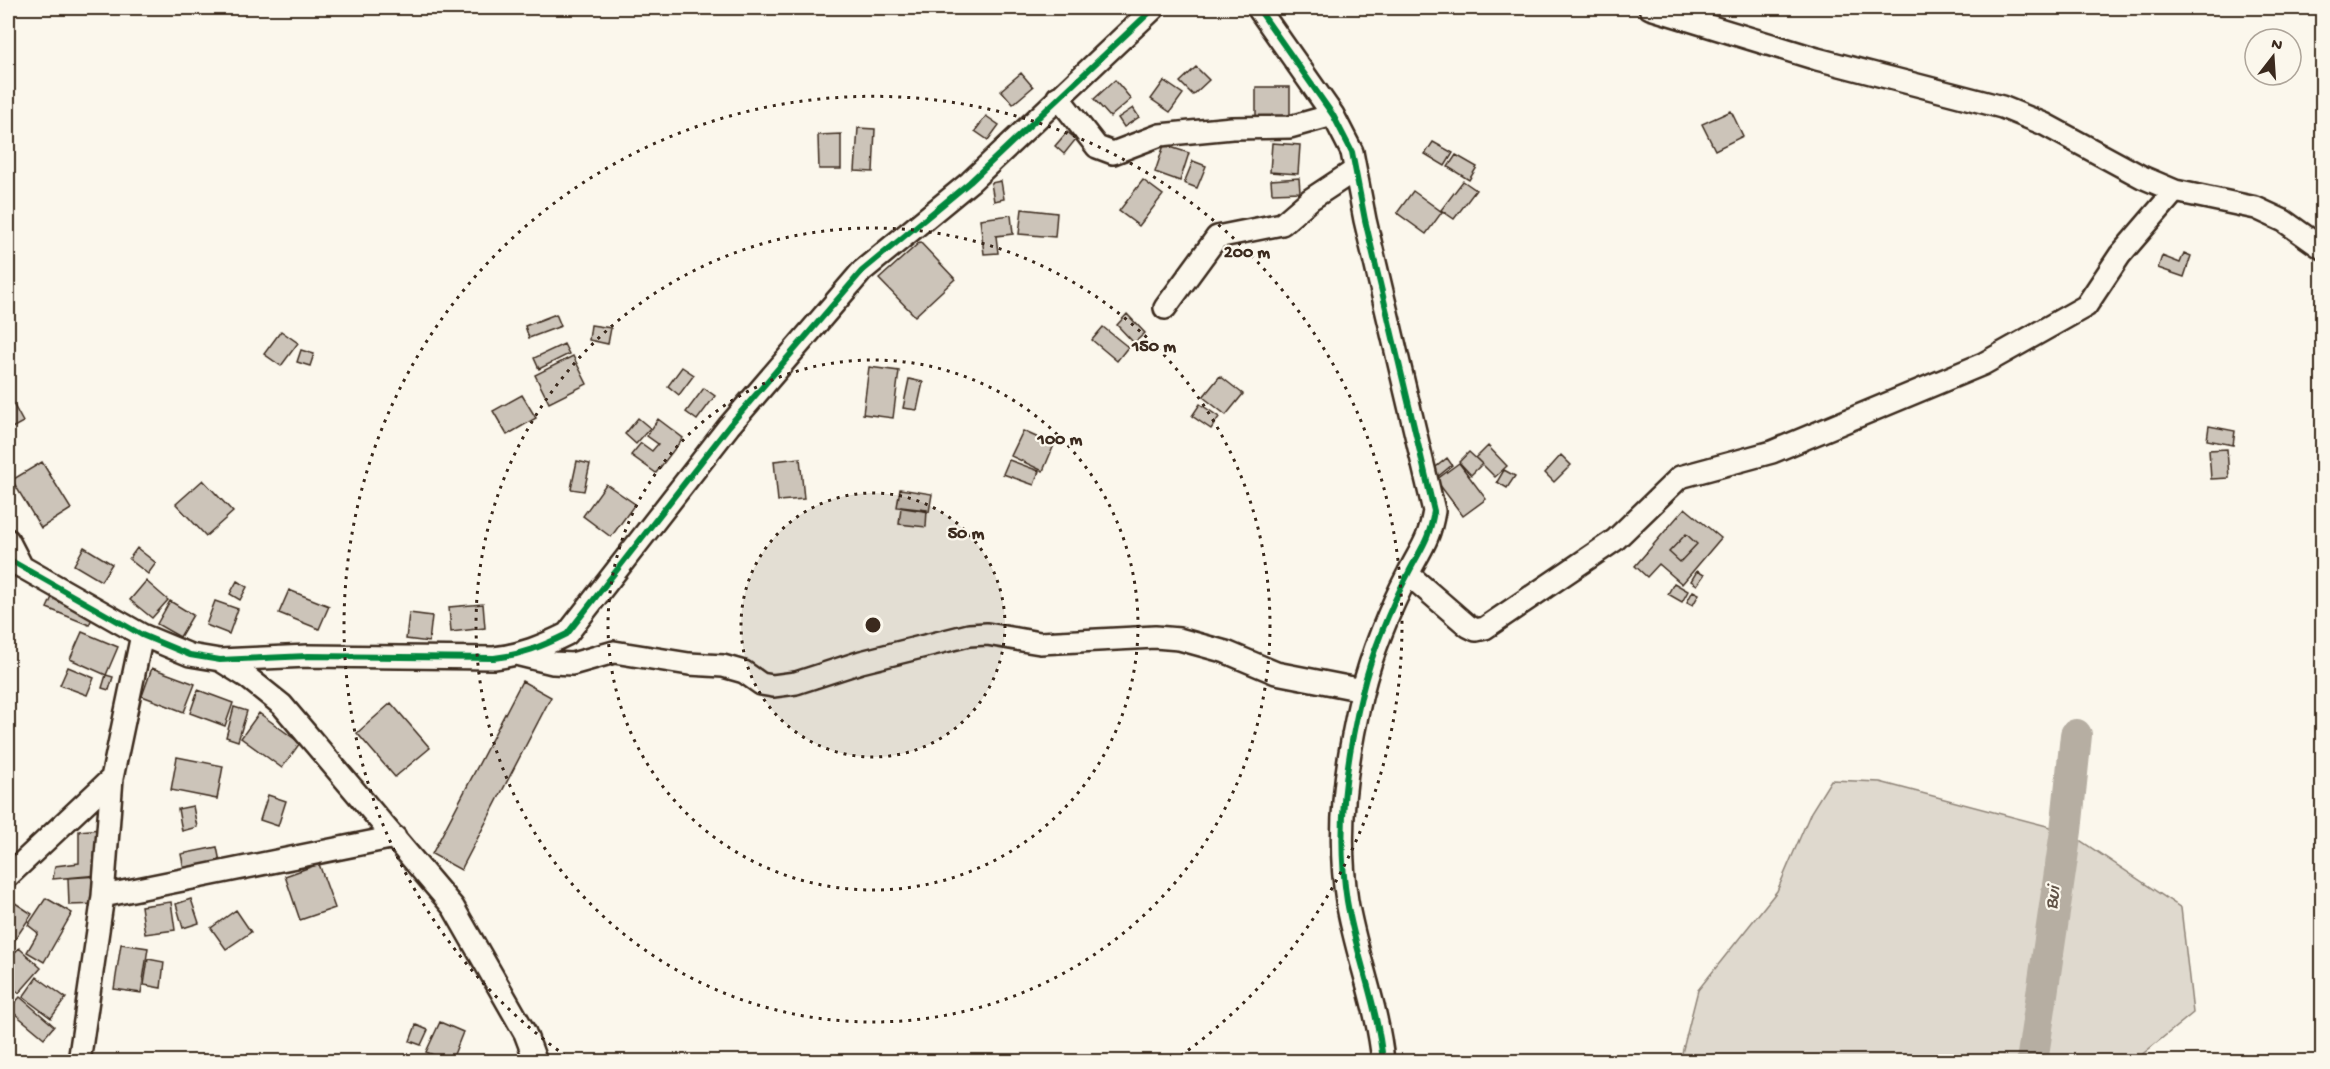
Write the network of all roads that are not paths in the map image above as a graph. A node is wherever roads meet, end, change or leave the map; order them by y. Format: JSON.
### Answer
{"nodes":[{"id":1,"x":1154,"y":8,"type":"edge"},
{"id":2,"x":1258,"y":8,"type":"edge"},
{"id":3,"x":1650,"y":8,"type":"edge"},
{"id":4,"x":1058,"y":97,"type":"junction"},
{"id":5,"x":1333,"y":115,"type":"junction"},
{"id":6,"x":1355,"y":170,"type":"junction"},
{"id":7,"x":2175,"y":191,"type":"junction"},
{"id":8,"x":2322,"y":248,"type":"edge"},
{"id":9,"x":1165,"y":308,"type":"dead end"},
{"id":10,"x":8,"y":540,"type":"edge"},
{"id":11,"x":15,"y":563,"type":"edge"},
{"id":12,"x":1408,"y":574,"type":"junction"},
{"id":13,"x":567,"y":634,"type":"junction"},
{"id":14,"x":142,"y":635,"type":"junction"},
{"id":15,"x":520,"y":655,"type":"junction"},
{"id":16,"x":220,"y":660,"type":"junction"},
{"id":17,"x":553,"y":663,"type":"junction"},
{"id":18,"x":1363,"y":690,"type":"junction"},
{"id":19,"x":112,"y":778,"type":"junction"},
{"id":20,"x":395,"y":837,"type":"junction"},
{"id":21,"x":8,"y":876,"type":"edge"},
{"id":22,"x":103,"y":896,"type":"junction"},
{"id":23,"x":79,"y":1062,"type":"edge"},
{"id":24,"x":536,"y":1062,"type":"edge"},
{"id":25,"x":1383,"y":1062,"type":"edge"}],
"edges":[{"from":1,"to":4,"type":"street"},
{"from":2,"to":5,"type":"street"},
{"from":3,"to":7,"type":"street"},
{"from":4,"to":5,"type":"street"},
{"from":4,"to":13,"type":"street"},
{"from":5,"to":6,"type":"street"},
{"from":6,"to":9,"type":"street"},
{"from":6,"to":12,"type":"street"},
{"from":7,"to":8,"type":"street"},
{"from":7,"to":12,"type":"street"},
{"from":10,"to":11,"type":"street"},
{"from":11,"to":14,"type":"street"},
{"from":12,"to":18,"type":"street"},
{"from":13,"to":15,"type":"street"},
{"from":13,"to":17,"type":"street"},
{"from":14,"to":16,"type":"street"},
{"from":14,"to":19,"type":"street"},
{"from":15,"to":16,"type":"street"},
{"from":15,"to":17,"type":"street"},
{"from":16,"to":20,"type":"street"},
{"from":17,"to":18,"type":"street"},
{"from":18,"to":25,"type":"street"},
{"from":19,"to":21,"type":"street"},
{"from":19,"to":22,"type":"street"},
{"from":20,"to":22,"type":"street"},
{"from":20,"to":24,"type":"street"},
{"from":22,"to":23,"type":"street"}]}
